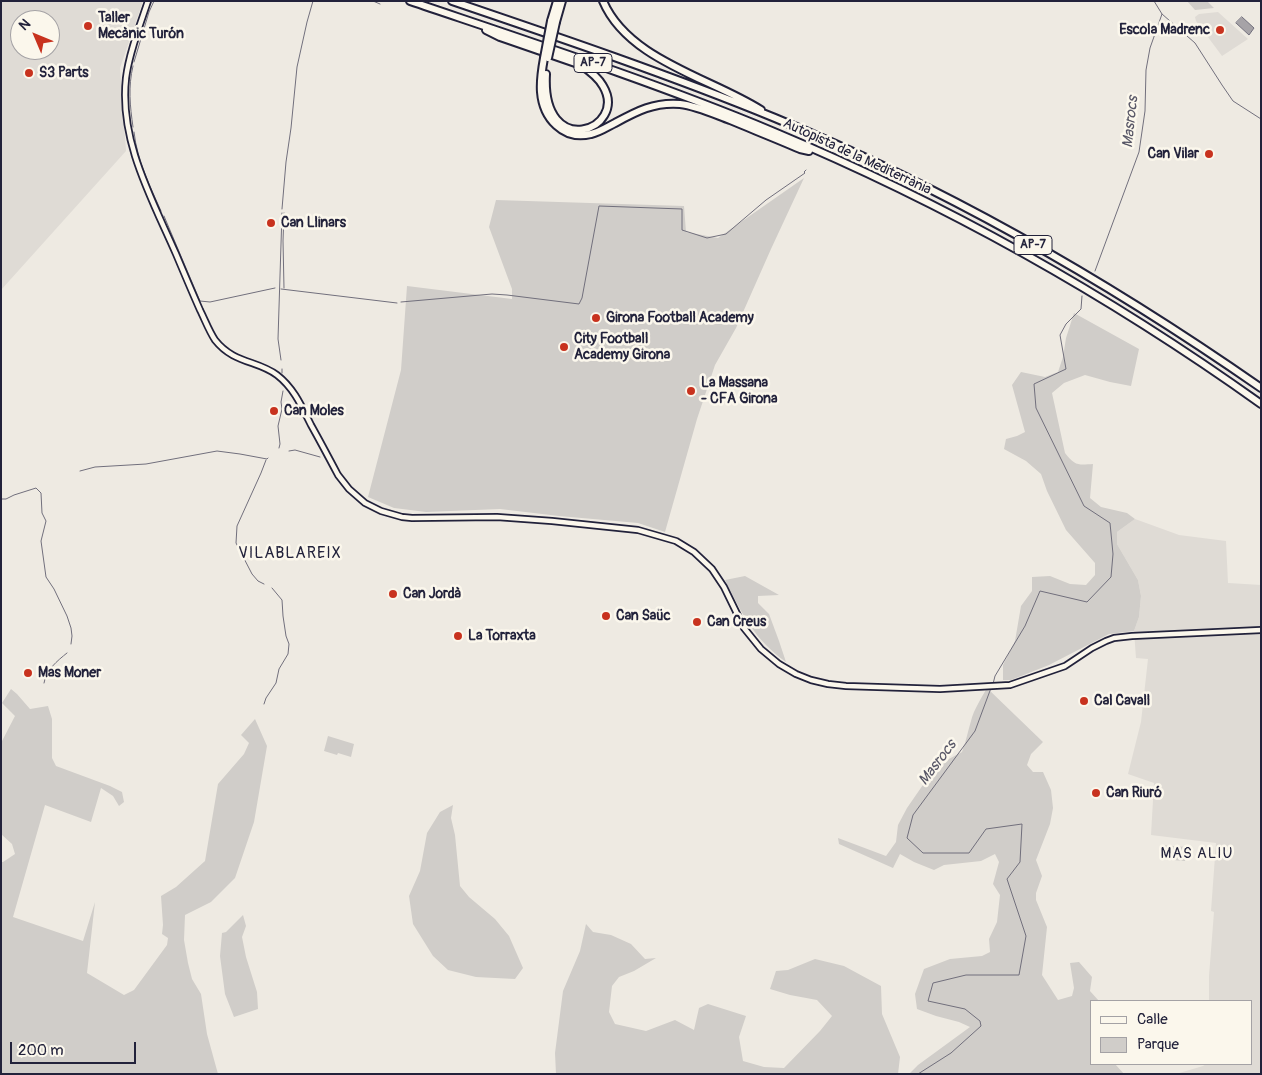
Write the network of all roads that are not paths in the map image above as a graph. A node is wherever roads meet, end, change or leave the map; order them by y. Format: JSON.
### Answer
{"nodes":[{"id":1,"x":148,"y":1,"type":"edge"},
{"id":2,"x":410,"y":1,"type":"edge"},
{"id":3,"x":452,"y":1,"type":"edge"},
{"id":4,"x":558,"y":1,"type":"edge"},
{"id":5,"x":562,"y":1,"type":"edge"},
{"id":6,"x":603,"y":1,"type":"edge"},
{"id":7,"x":467,"y":20,"type":"junction"},
{"id":8,"x":554,"y":22,"type":"junction"},
{"id":9,"x":546,"y":58,"type":"junction"},
{"id":10,"x":776,"y":118,"type":"junction"},
{"id":11,"x":822,"y":154,"type":"junction"},
{"id":12,"x":1261,"y":388,"type":"edge"},
{"id":13,"x":1261,"y":404,"type":"edge"},
{"id":14,"x":1261,"y":630,"type":"edge"}],
"edges":[{"from":1,"to":14,"type":"street"},
{"from":2,"to":7,"type":"highway","name":"Autopista de la Mediterrània","number":"AP-7"},
{"from":3,"to":10,"type":"highway","name":"Autopista de la Mediterrània","number":"AP-7"},
{"from":4,"to":8,"type":"highway"},
{"from":5,"to":8,"type":"highway"},
{"from":6,"to":10,"type":"highway"},
{"from":7,"to":9,"type":"highway"},
{"from":7,"to":11,"type":"highway","name":"Autopista de la Mediterrània","number":"AP-7"},
{"from":8,"to":9,"type":"highway","bridge":true},
{"from":9,"to":11,"type":"highway"},
{"from":10,"to":12,"type":"highway","name":"Autopista de la Mediterrània","number":"AP-7"},
{"from":11,"to":13,"type":"highway","name":"Autopista de la Mediterrània","number":"AP-7"}]}
